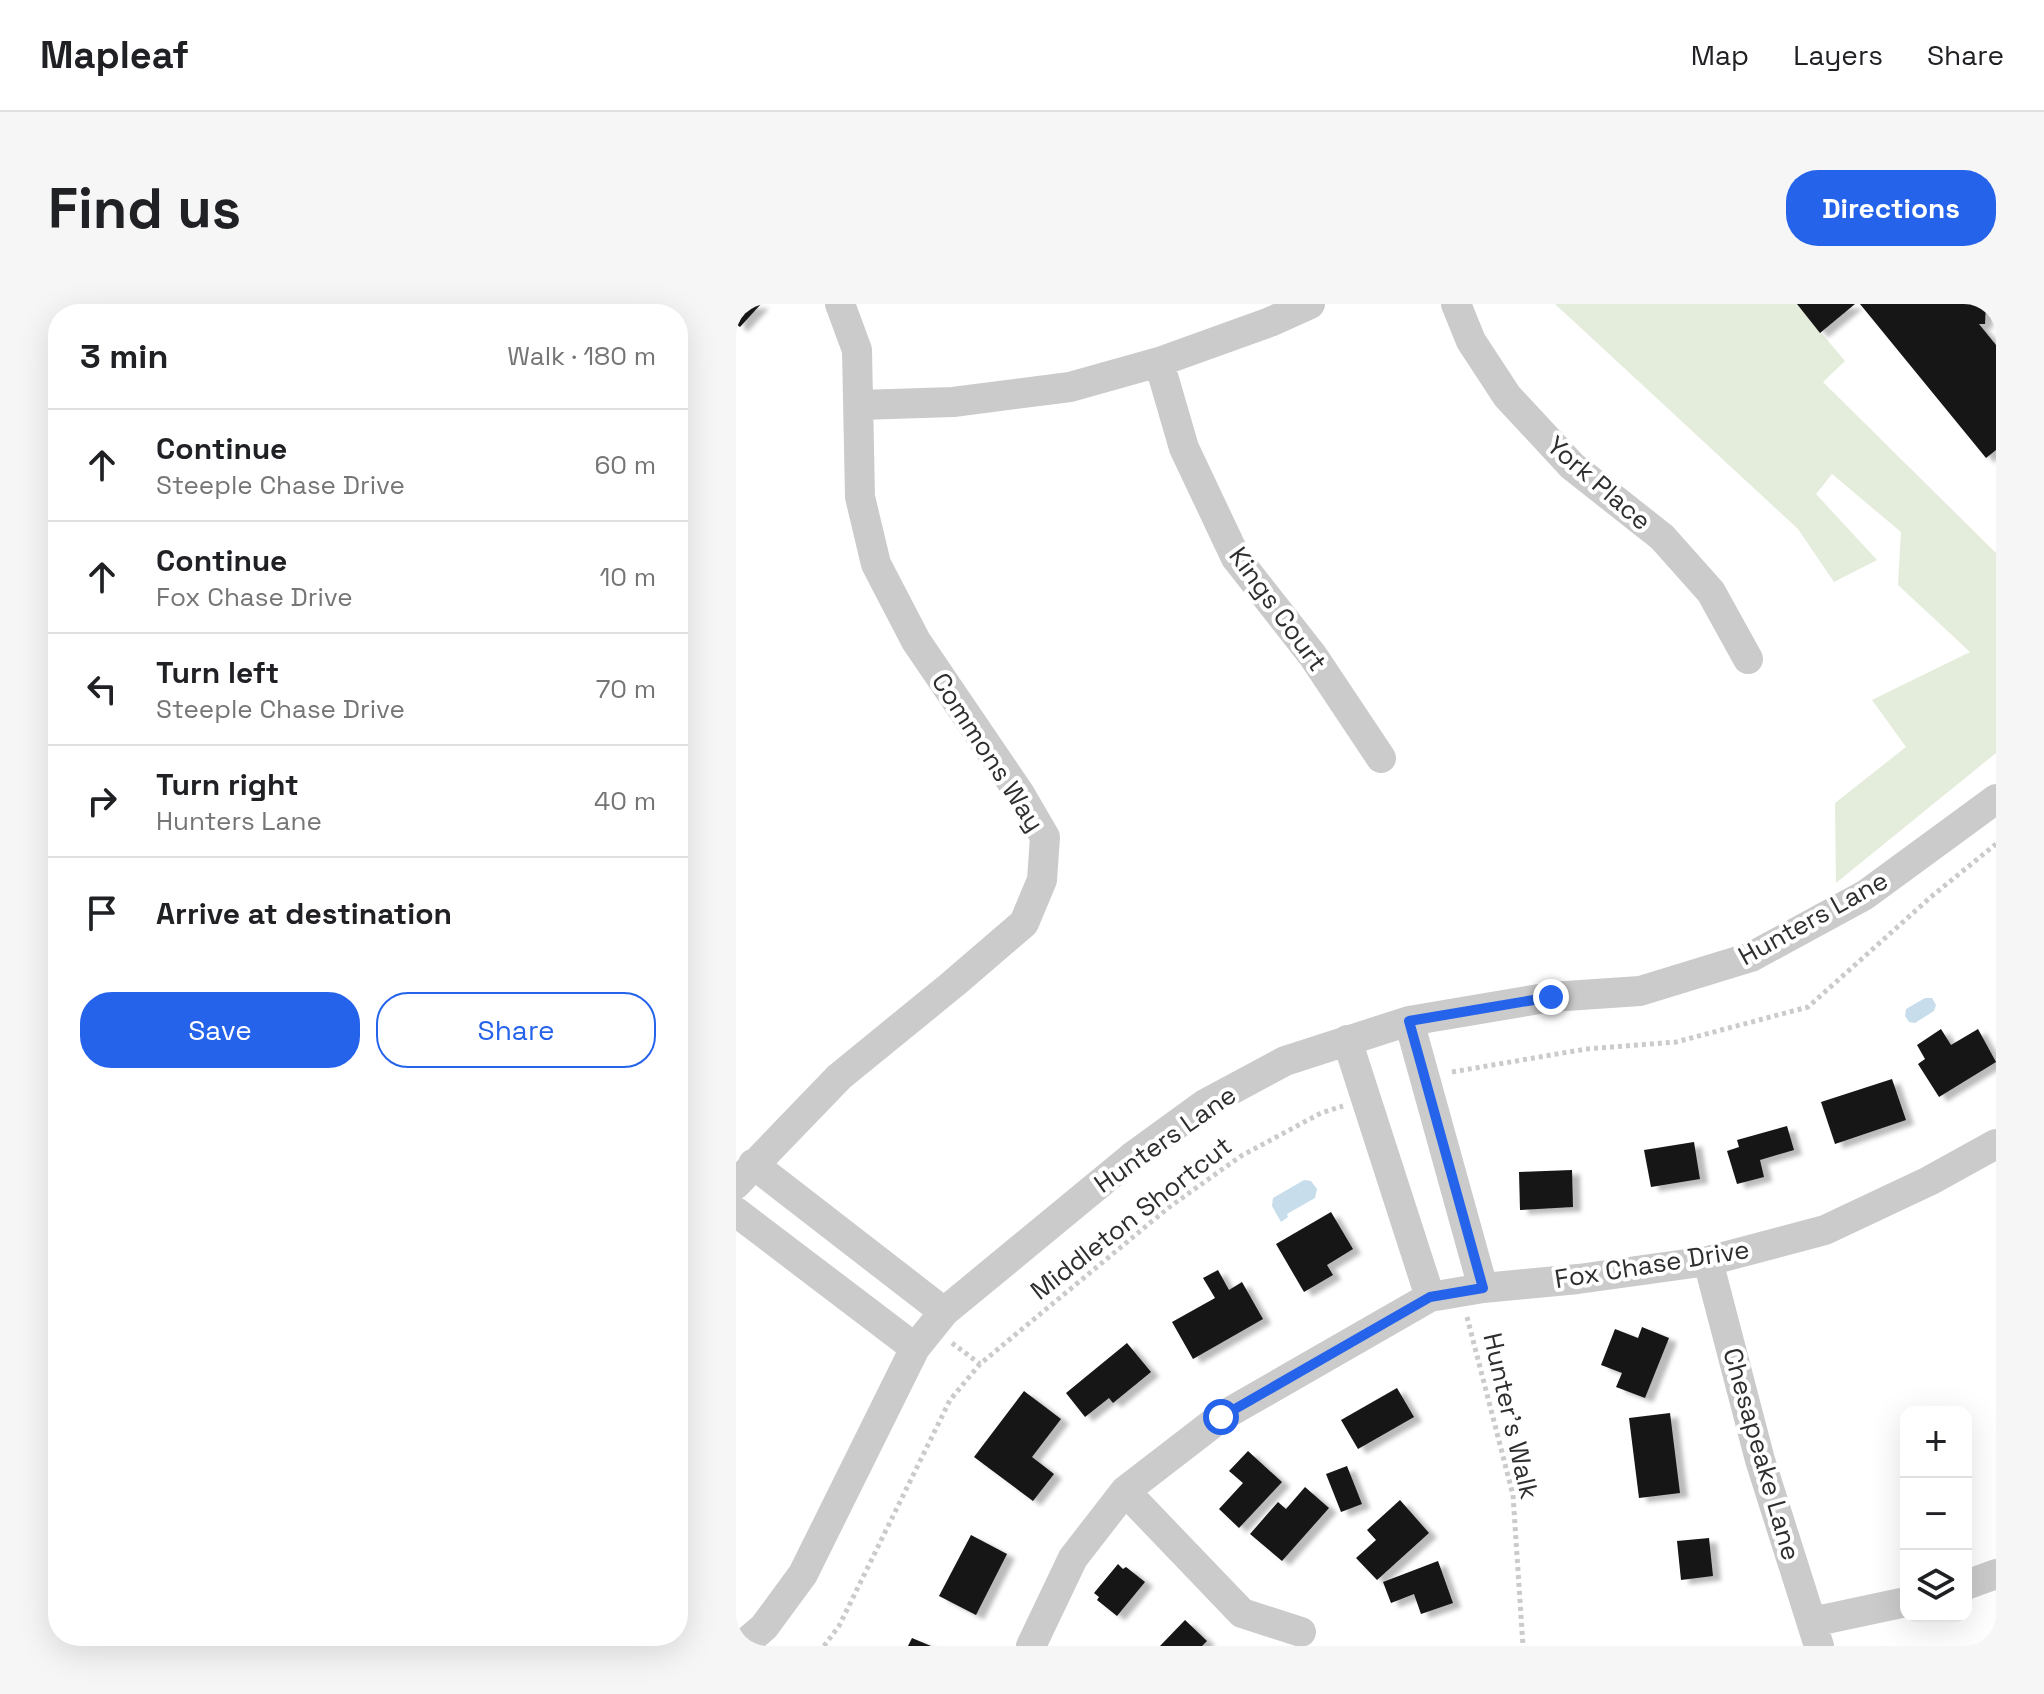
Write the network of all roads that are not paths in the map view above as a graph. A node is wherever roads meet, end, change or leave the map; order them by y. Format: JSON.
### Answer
{"nodes":[{"id":1,"x":840,"y":304,"type":"edge"},
{"id":2,"x":1310,"y":304,"type":"edge"},
{"id":3,"x":1456,"y":304,"type":"edge"},
{"id":4,"x":1159,"y":362,"type":"junction"},
{"id":5,"x":860,"y":405,"type":"junction"},
{"id":6,"x":1748,"y":659,"type":"dead end"},
{"id":7,"x":1381,"y":758,"type":"dead end"},
{"id":8,"x":1996,"y":799,"type":"edge"},
{"id":9,"x":1409,"y":1021,"type":"junction"},
{"id":10,"x":1347,"y":1040,"type":"junction"},
{"id":11,"x":1996,"y":1144,"type":"edge"},
{"id":12,"x":745,"y":1174,"type":"edge"},
{"id":13,"x":736,"y":1212,"type":"edge"},
{"id":14,"x":1708,"y":1261,"type":"junction"},
{"id":15,"x":1458,"y":1293,"type":"junction"},
{"id":16,"x":930,"y":1329,"type":"junction"},
{"id":17,"x":1125,"y":1491,"type":"junction"},
{"id":18,"x":1996,"y":1574,"type":"edge"},
{"id":19,"x":1972,"y":1583,"type":"edge"},
{"id":20,"x":1900,"y":1604,"type":"edge"},
{"id":21,"x":1301,"y":1632,"type":"dead end"},
{"id":22,"x":1816,"y":1634,"type":"edge"},
{"id":23,"x":742,"y":1646,"type":"edge"},
{"id":24,"x":1031,"y":1646,"type":"edge"}],
"edges":[{"from":1,"to":5,"type":"street","name":"Commons Way"},
{"from":2,"to":4,"type":"street"},
{"from":3,"to":6,"type":"street","name":"York Place"},
{"from":4,"to":5,"type":"street"},
{"from":4,"to":7,"type":"street","name":"Kings Court"},
{"from":5,"to":12,"type":"street","name":"Commons Way"},
{"from":8,"to":9,"type":"street","name":"Hunters Lane"},
{"from":9,"to":10,"type":"street","name":"Hunters Lane"},
{"from":9,"to":15,"type":"street"},
{"from":10,"to":15,"type":"street"},
{"from":10,"to":16,"type":"street","name":"Hunters Lane"},
{"from":11,"to":14,"type":"street","name":"Fox Chase Drive"},
{"from":12,"to":16,"type":"street"},
{"from":13,"to":16,"type":"street"},
{"from":14,"to":15,"type":"street","name":"Fox Chase Drive"},
{"from":14,"to":22,"type":"street","name":"Chesapeake Lane"},
{"from":15,"to":17,"type":"street"},
{"from":16,"to":23,"type":"street","name":"Hunters Lane"},
{"from":17,"to":21,"type":"street"},
{"from":17,"to":24,"type":"street"},
{"from":18,"to":19,"type":"street"},
{"from":20,"to":22,"type":"street"}]}
